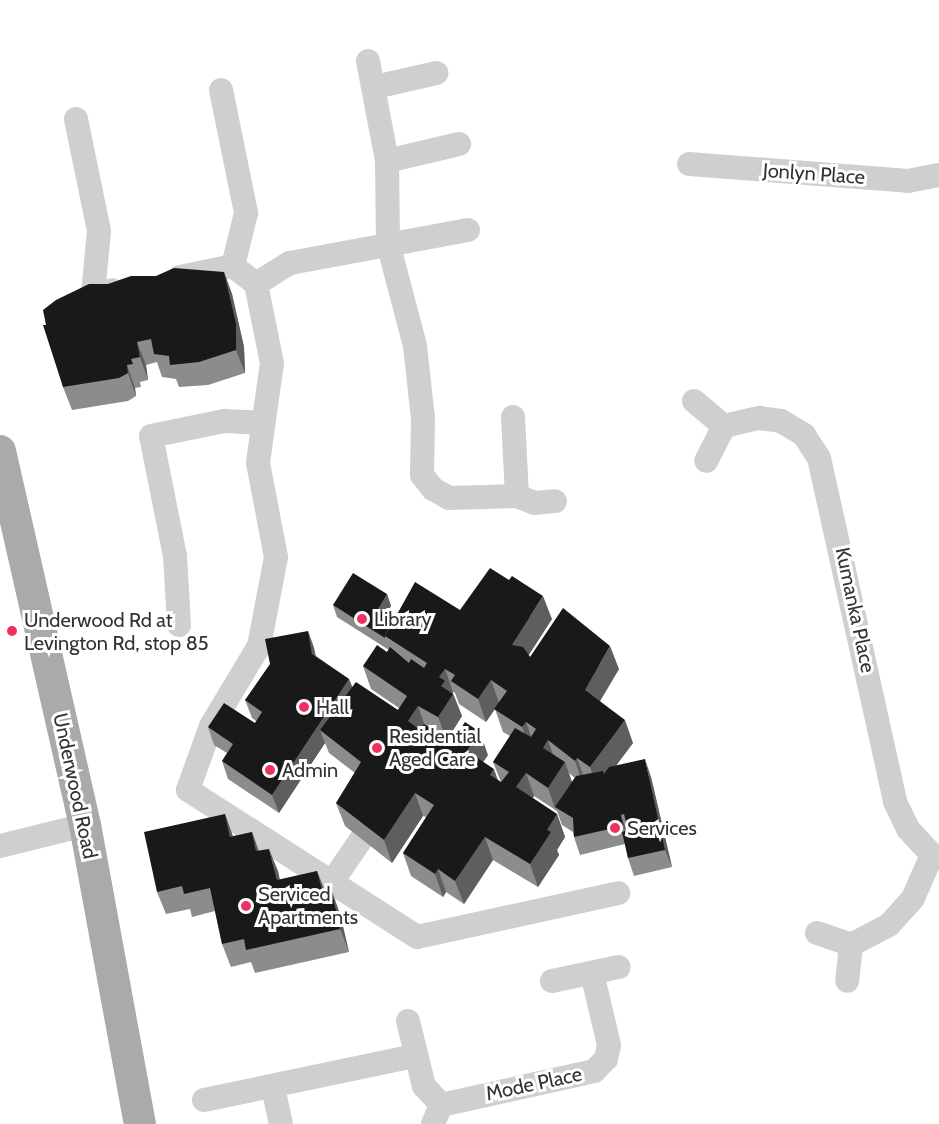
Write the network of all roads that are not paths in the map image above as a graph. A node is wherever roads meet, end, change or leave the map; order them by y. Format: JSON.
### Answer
{"nodes":[{"id":1,"x":368,"y":61,"type":"dead end"},
{"id":2,"x":436,"y":73,"type":"dead end"},
{"id":3,"x":375,"y":87,"type":"junction"},
{"id":4,"x":221,"y":90,"type":"dead end"},
{"id":5,"x":76,"y":119,"type":"dead end"},
{"id":6,"x":459,"y":144,"type":"dead end"},
{"id":7,"x":387,"y":161,"type":"junction"},
{"id":8,"x":689,"y":164,"type":"dead end"},
{"id":9,"x":939,"y":175,"type":"edge"},
{"id":10,"x":468,"y":231,"type":"dead end"},
{"id":11,"x":388,"y":243,"type":"junction"},
{"id":12,"x":233,"y":266,"type":"junction"},
{"id":13,"x":256,"y":284,"type":"junction"},
{"id":14,"x":694,"y":401,"type":"dead end"},
{"id":15,"x":513,"y":417,"type":"dead end"},
{"id":16,"x":262,"y":423,"type":"junction"},
{"id":17,"x":724,"y":426,"type":"junction"},
{"id":18,"x":0,"y":451,"type":"edge"},
{"id":19,"x":706,"y":461,"type":"dead end"},
{"id":20,"x":517,"y":496,"type":"junction"},
{"id":21,"x":555,"y":501,"type":"dead end"},
{"id":22,"x":179,"y":625,"type":"dead end"},
{"id":23,"x":85,"y":825,"type":"junction"},
{"id":24,"x":362,"y":838,"type":"edge"},
{"id":25,"x":0,"y":846,"type":"edge"},
{"id":26,"x":935,"y":857,"type":"edge"},
{"id":27,"x":332,"y":882,"type":"junction"},
{"id":28,"x":618,"y":893,"type":"dead end"},
{"id":29,"x":817,"y":933,"type":"dead end"},
{"id":30,"x":850,"y":945,"type":"junction"},
{"id":31,"x":619,"y":967,"type":"dead end"},
{"id":32,"x":592,"y":973,"type":"junction"},
{"id":33,"x":552,"y":981,"type":"dead end"},
{"id":34,"x":847,"y":981,"type":"dead end"},
{"id":35,"x":408,"y":1021,"type":"dead end"},
{"id":36,"x":414,"y":1056,"type":"junction"},
{"id":37,"x":273,"y":1087,"type":"junction"},
{"id":38,"x":204,"y":1100,"type":"dead end"},
{"id":39,"x":437,"y":1114,"type":"edge"},
{"id":40,"x":140,"y":1124,"type":"edge"},
{"id":41,"x":281,"y":1124,"type":"edge"}],
"edges":[{"from":1,"to":3,"type":"street"},
{"from":2,"to":3,"type":"street"},
{"from":3,"to":7,"type":"street"},
{"from":4,"to":12,"type":"street"},
{"from":5,"to":12,"type":"street"},
{"from":6,"to":7,"type":"street"},
{"from":7,"to":11,"type":"street"},
{"from":8,"to":9,"type":"street","name":"Jonlyn Place"},
{"from":10,"to":11,"type":"street"},
{"from":11,"to":13,"type":"street"},
{"from":11,"to":20,"type":"street"},
{"from":12,"to":13,"type":"street"},
{"from":13,"to":16,"type":"street"},
{"from":14,"to":17,"type":"street"},
{"from":15,"to":20,"type":"street"},
{"from":16,"to":22,"type":"street"},
{"from":16,"to":27,"type":"street"},
{"from":17,"to":19,"type":"street"},
{"from":17,"to":26,"type":"street","name":"Kumanka Place"},
{"from":18,"to":23,"type":"main road","name":"Underwood Road"},
{"from":20,"to":21,"type":"street"},
{"from":23,"to":25,"type":"street"},
{"from":23,"to":40,"type":"main road","name":"Underwood Road"},
{"from":24,"to":27,"type":"street"},
{"from":26,"to":30,"type":"street"},
{"from":27,"to":28,"type":"street"},
{"from":29,"to":30,"type":"street"},
{"from":30,"to":34,"type":"street"},
{"from":31,"to":32,"type":"street"},
{"from":32,"to":33,"type":"street"},
{"from":32,"to":39,"type":"street","name":"Mode Place"},
{"from":35,"to":36,"type":"street"},
{"from":36,"to":37,"type":"street"},
{"from":36,"to":39,"type":"street"},
{"from":37,"to":38,"type":"street"},
{"from":37,"to":41,"type":"street"}]}
